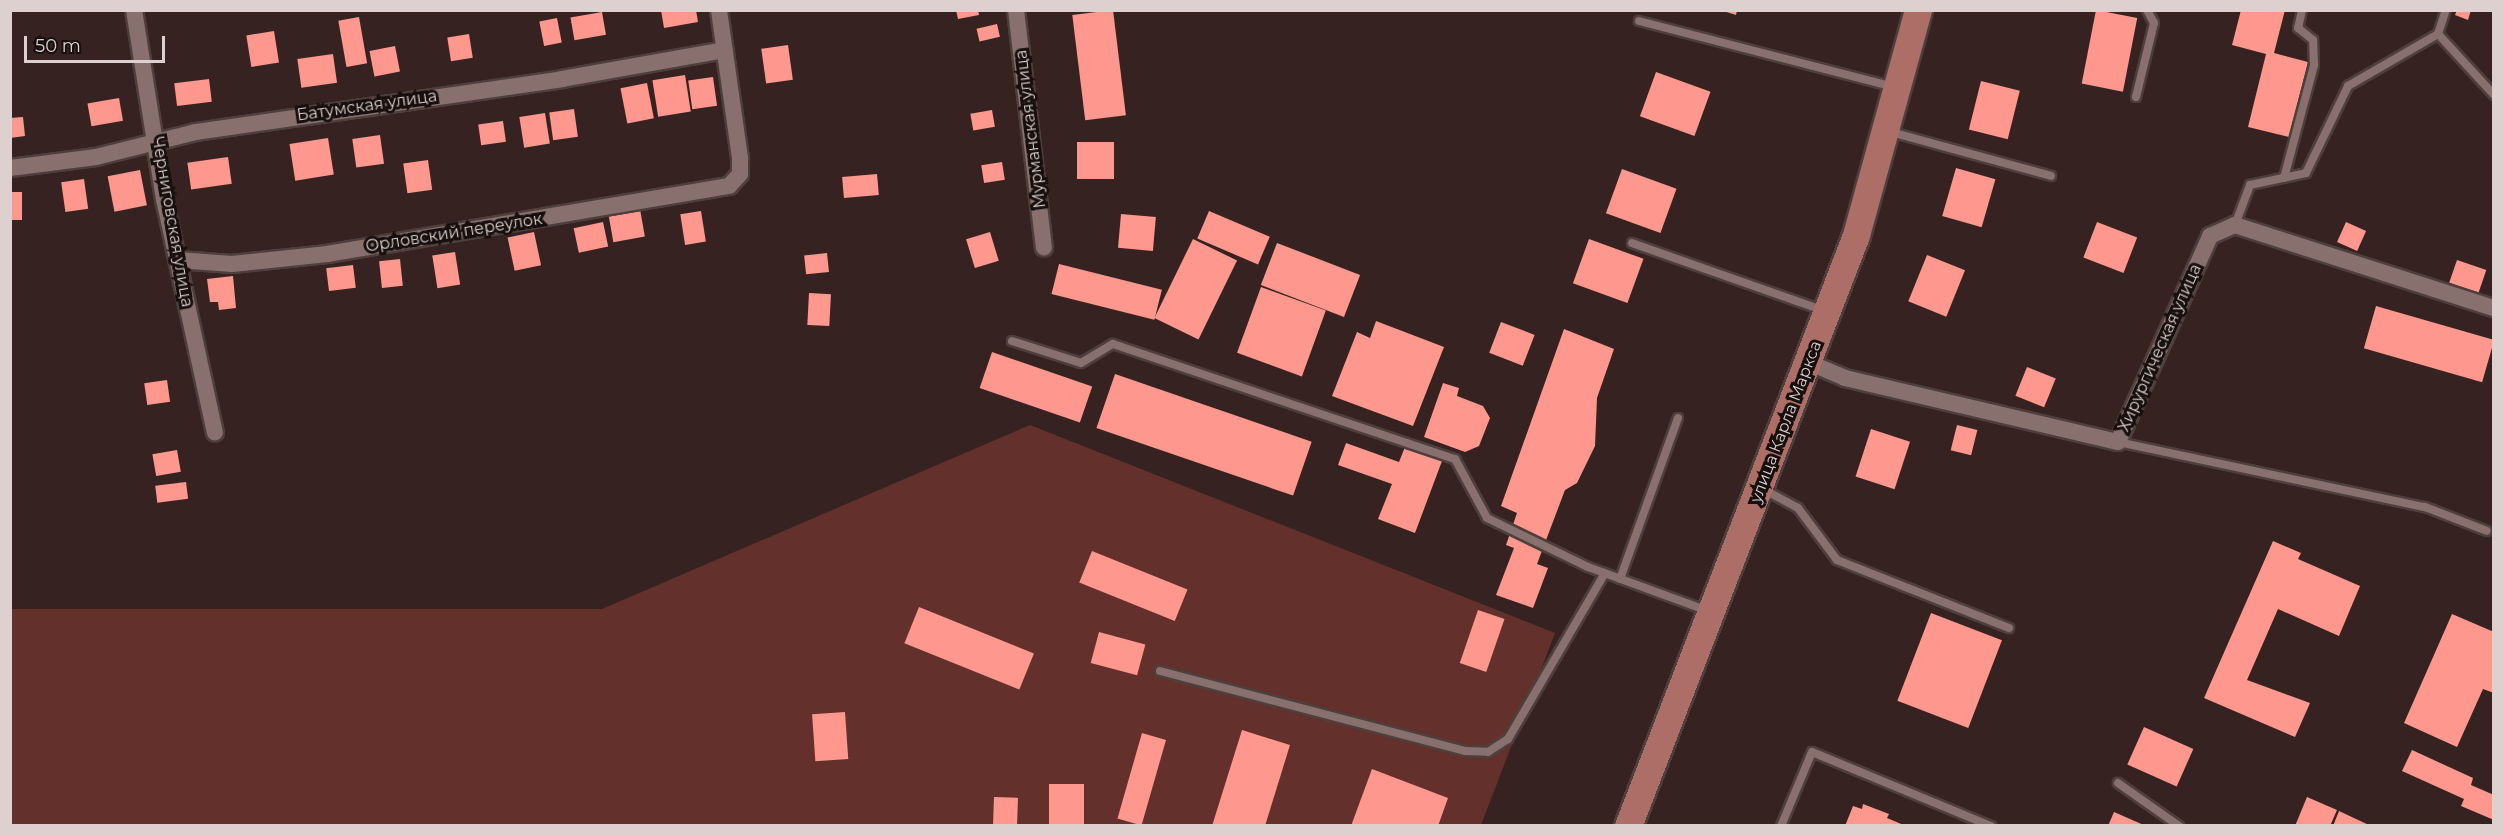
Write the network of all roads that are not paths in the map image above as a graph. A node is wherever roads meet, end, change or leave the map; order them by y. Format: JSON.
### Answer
{"nodes":[{"id":1,"x":134,"y":10,"type":"edge"},
{"id":2,"x":719,"y":10,"type":"edge"},
{"id":3,"x":1016,"y":10,"type":"edge"},
{"id":4,"x":1918,"y":10,"type":"edge"},
{"id":5,"x":2147,"y":10,"type":"edge"},
{"id":6,"x":2302,"y":10,"type":"edge"},
{"id":7,"x":2446,"y":10,"type":"edge"},
{"id":8,"x":1639,"y":21,"type":"dead end"},
{"id":9,"x":2438,"y":34,"type":"junction"},
{"id":10,"x":724,"y":50,"type":"junction"},
{"id":11,"x":1899,"y":87,"type":"junction"},
{"id":12,"x":2493,"y":95,"type":"edge"},
{"id":13,"x":2136,"y":97,"type":"dead end"},
{"id":14,"x":1887,"y":131,"type":"junction"},
{"id":15,"x":156,"y":140,"type":"junction"},
{"id":16,"x":10,"y":168,"type":"edge"},
{"id":17,"x":2051,"y":176,"type":"dead end"},
{"id":18,"x":2284,"y":178,"type":"junction"},
{"id":19,"x":2235,"y":225,"type":"junction"},
{"id":20,"x":1632,"y":243,"type":"dead end"},
{"id":21,"x":1044,"y":247,"type":"dead end"},
{"id":22,"x":178,"y":260,"type":"junction"},
{"id":23,"x":2493,"y":308,"type":"edge"},
{"id":24,"x":1828,"y":312,"type":"junction"},
{"id":25,"x":1012,"y":341,"type":"dead end"},
{"id":26,"x":1810,"y":363,"type":"junction"},
{"id":27,"x":1678,"y":418,"type":"dead end"},
{"id":28,"x":215,"y":432,"type":"dead end"},
{"id":29,"x":2118,"y":442,"type":"junction"},
{"id":30,"x":1760,"y":488,"type":"junction"},
{"id":31,"x":2487,"y":531,"type":"dead end"},
{"id":32,"x":1605,"y":573,"type":"junction"},
{"id":33,"x":1620,"y":579,"type":"junction"},
{"id":34,"x":1712,"y":612,"type":"junction"},
{"id":35,"x":2009,"y":628,"type":"dead end"},
{"id":36,"x":1160,"y":671,"type":"dead end"},
{"id":37,"x":2118,"y":783,"type":"dead end"},
{"id":38,"x":1628,"y":825,"type":"edge"},
{"id":39,"x":1781,"y":825,"type":"edge"},
{"id":40,"x":1991,"y":825,"type":"edge"},
{"id":41,"x":2179,"y":825,"type":"edge"}],
"edges":[{"from":1,"to":15,"type":"street","name":"Черниговская улица"},
{"from":2,"to":10,"type":"street"},
{"from":3,"to":21,"type":"street","name":"Мурманская улица"},
{"from":4,"to":11,"type":"highway","name":"улица Карла Маркса"},
{"from":5,"to":13,"type":"lane"},
{"from":6,"to":18,"type":"lane"},
{"from":7,"to":9,"type":"lane"},
{"from":8,"to":11,"type":"lane"},
{"from":9,"to":12,"type":"lane"},
{"from":9,"to":18,"type":"lane"},
{"from":10,"to":15,"type":"street","name":"Батумская улица"},
{"from":10,"to":22,"type":"street","name":"Орловский переулок"},
{"from":11,"to":14,"type":"highway","name":"улица Карла Маркса"},
{"from":14,"to":17,"type":"lane"},
{"from":14,"to":24,"type":"highway","name":"улица Карла Маркса"},
{"from":15,"to":16,"type":"street","name":"Батумская улица"},
{"from":15,"to":22,"type":"street","name":"Черниговская улица"},
{"from":18,"to":19,"type":"lane"},
{"from":19,"to":23,"type":"street"},
{"from":19,"to":29,"type":"street","name":"Хирургическая улица"},
{"from":20,"to":24,"type":"lane"},
{"from":22,"to":28,"type":"street","name":"Черниговская улица"},
{"from":24,"to":26,"type":"highway","name":"улица Карла Маркса"},
{"from":25,"to":32,"type":"lane"},
{"from":26,"to":29,"type":"street","name":"Хирургическая улица"},
{"from":26,"to":30,"type":"highway","name":"улица Карла Маркса"},
{"from":27,"to":33,"type":"lane"},
{"from":29,"to":31,"type":"lane"},
{"from":30,"to":34,"type":"highway","name":"улица Карла Маркса"},
{"from":30,"to":35,"type":"lane"},
{"from":32,"to":33,"type":"lane"},
{"from":32,"to":36,"type":"lane"},
{"from":33,"to":34,"type":"lane"},
{"from":34,"to":38,"type":"highway","name":"улица Карла Маркса"},
{"from":37,"to":41,"type":"lane"},
{"from":39,"to":40,"type":"lane"}]}
